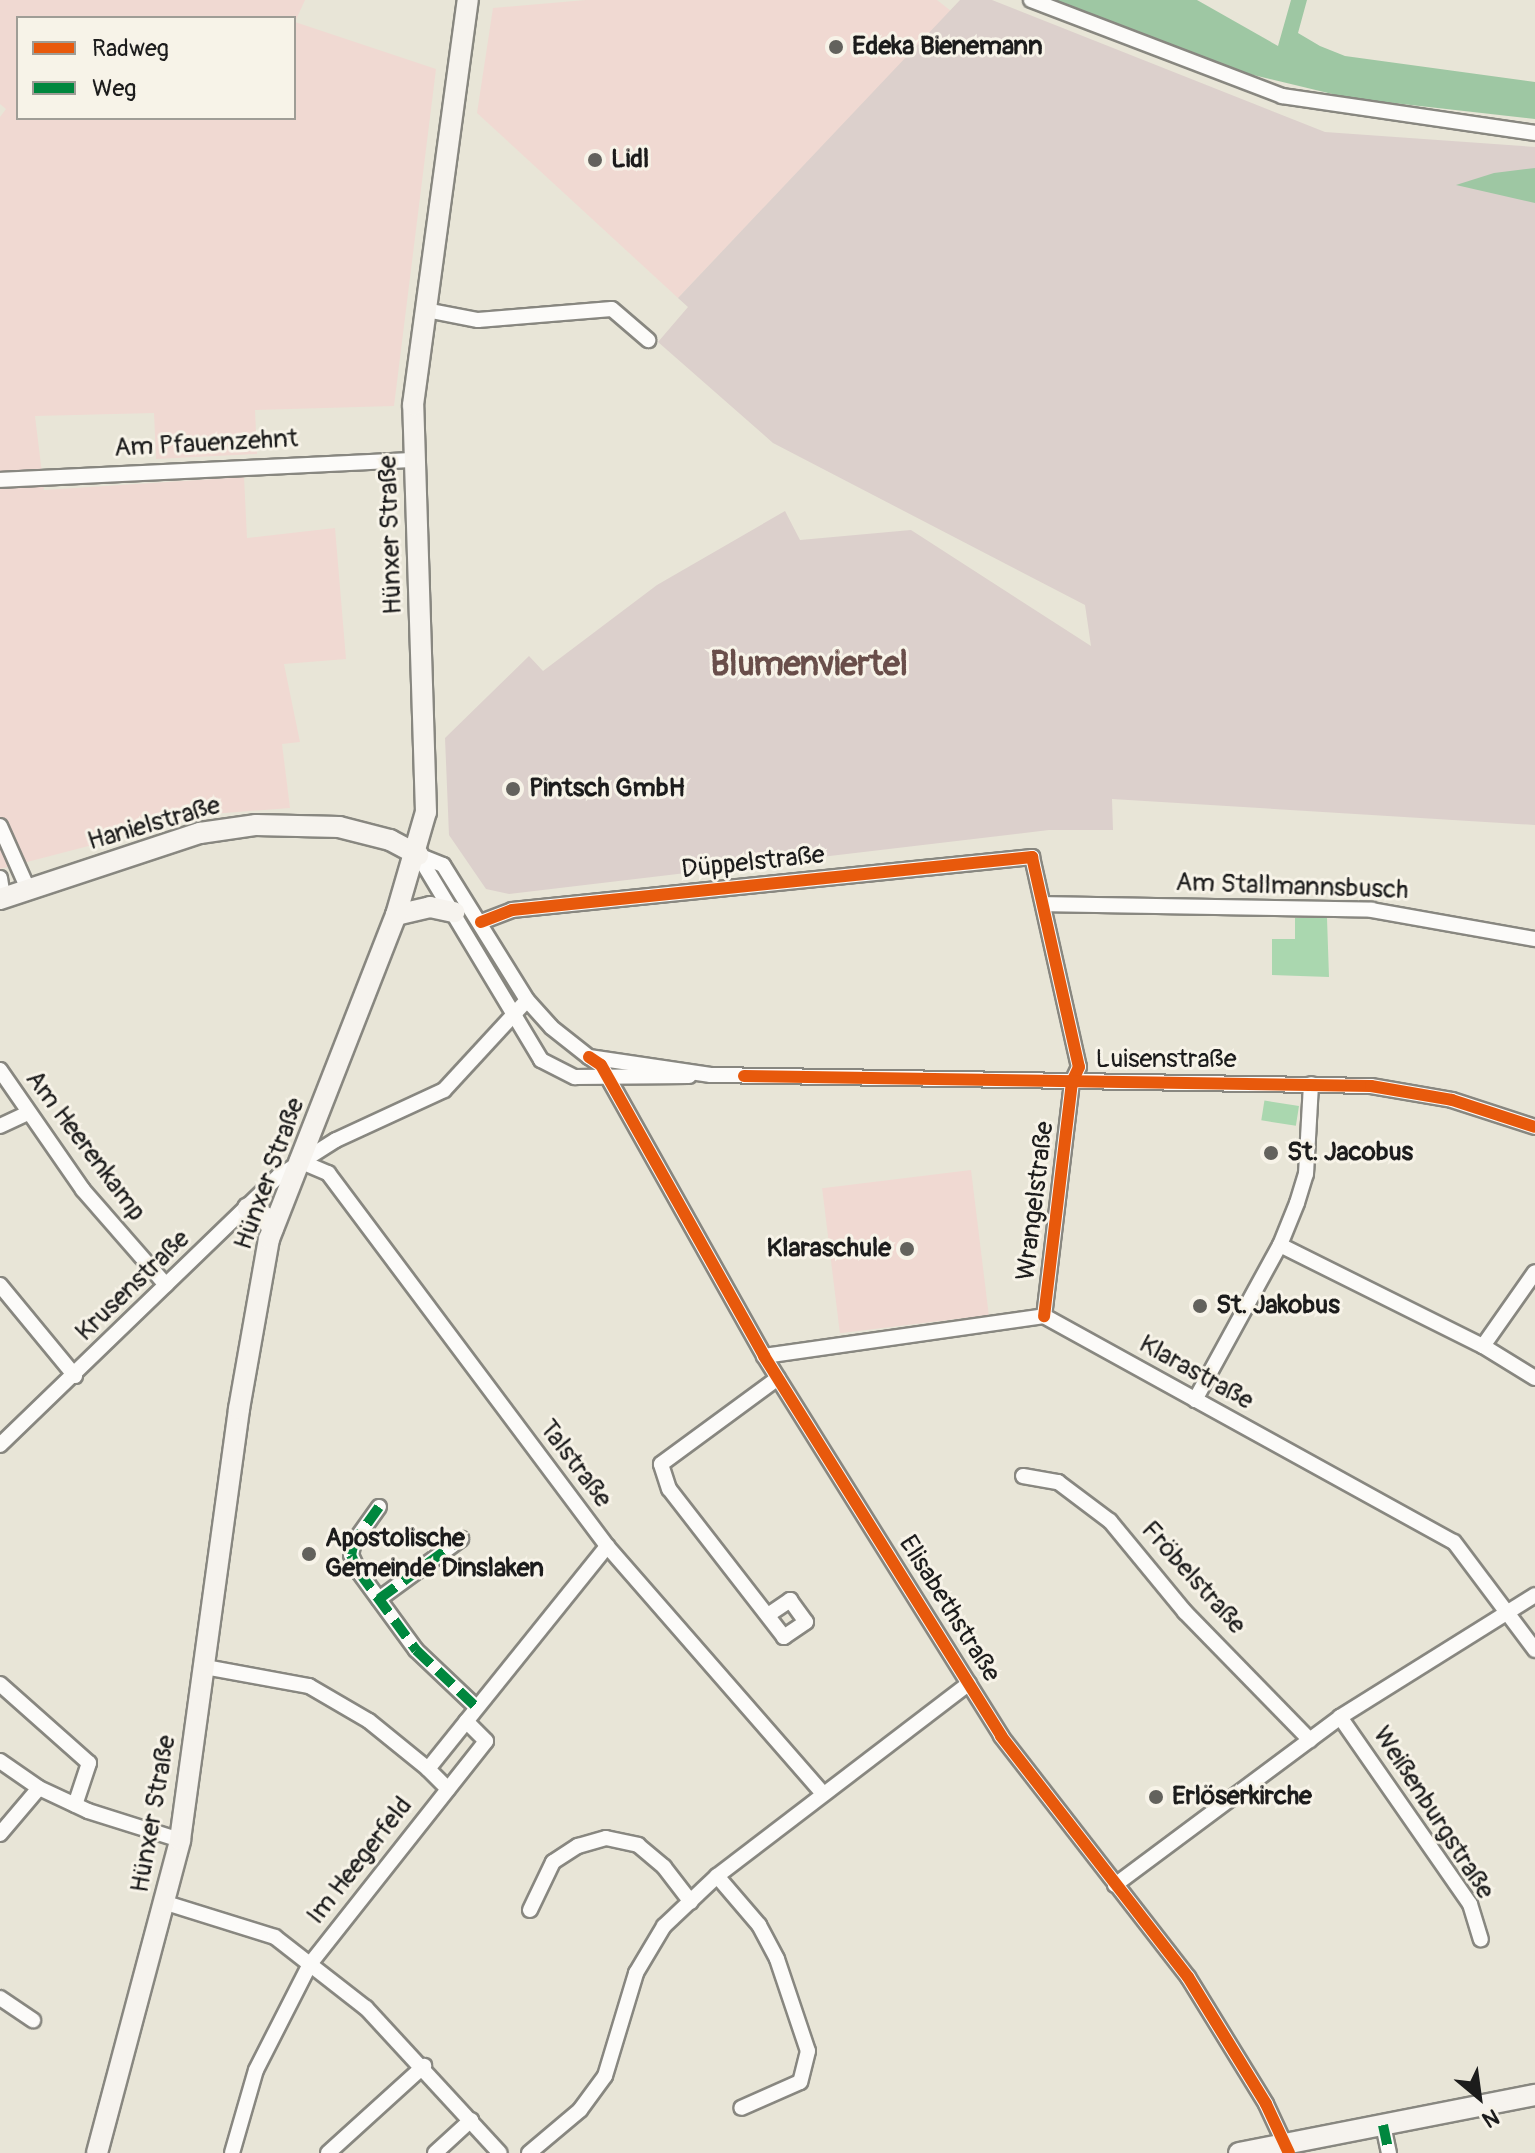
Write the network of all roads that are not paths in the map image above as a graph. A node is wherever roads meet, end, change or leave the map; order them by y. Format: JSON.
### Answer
{"nodes":[{"id":1,"x":468,"y":0,"type":"edge"},
{"id":2,"x":1031,"y":0,"type":"edge"},
{"id":3,"x":1535,"y":133,"type":"edge"},
{"id":4,"x":426,"y":310,"type":"junction"},
{"id":5,"x":648,"y":340,"type":"dead end"},
{"id":6,"x":415,"y":460,"type":"junction"},
{"id":7,"x":0,"y":480,"type":"edge"},
{"id":8,"x":0,"y":826,"type":"edge"},
{"id":9,"x":418,"y":855,"type":"junction"},
{"id":10,"x":1032,"y":857,"type":"joint"},
{"id":11,"x":28,"y":889,"type":"junction"},
{"id":12,"x":1,"y":891,"type":"edge"},
{"id":13,"x":1044,"y":904,"type":"junction"},
{"id":14,"x":454,"y":912,"type":"junction"},
{"id":15,"x":396,"y":915,"type":"junction"},
{"id":16,"x":481,"y":922,"type":"junction"},
{"id":17,"x":1535,"y":939,"type":"edge"},
{"id":18,"x":527,"y":1000,"type":"junction"},
{"id":19,"x":511,"y":1015,"type":"junction"},
{"id":20,"x":589,"y":1057,"type":"junction"},
{"id":21,"x":0,"y":1070,"type":"edge"},
{"id":22,"x":711,"y":1075,"type":"junction"},
{"id":23,"x":604,"y":1078,"type":"junction"},
{"id":24,"x":1072,"y":1082,"type":"junction"},
{"id":25,"x":1311,"y":1084,"type":"junction"},
{"id":26,"x":26,"y":1114,"type":"junction"},
{"id":27,"x":0,"y":1126,"type":"edge"},
{"id":28,"x":1535,"y":1127,"type":"edge"},
{"id":29,"x":336,"y":1140,"type":"junction"},
{"id":30,"x":297,"y":1160,"type":"junction"},
{"id":31,"x":328,"y":1173,"type":"junction"},
{"id":32,"x":248,"y":1208,"type":"junction"},
{"id":33,"x":273,"y":1229,"type":"junction"},
{"id":34,"x":1280,"y":1245,"type":"junction"},
{"id":35,"x":1535,"y":1272,"type":"edge"},
{"id":36,"x":0,"y":1285,"type":"edge"},
{"id":37,"x":166,"y":1285,"type":"junction"},
{"id":38,"x":1044,"y":1316,"type":"junction"},
{"id":39,"x":1483,"y":1346,"type":"junction"},
{"id":40,"x":764,"y":1356,"type":"junction"},
{"id":41,"x":75,"y":1376,"type":"junction"},
{"id":42,"x":778,"y":1378,"type":"junction"},
{"id":43,"x":1535,"y":1378,"type":"edge"},
{"id":44,"x":1195,"y":1400,"type":"junction"},
{"id":45,"x":0,"y":1445,"type":"edge"},
{"id":46,"x":1023,"y":1476,"type":"dead end"},
{"id":47,"x":379,"y":1507,"type":"dead end"},
{"id":48,"x":461,"y":1539,"type":"dead end"},
{"id":49,"x":607,"y":1546,"type":"junction"},
{"id":50,"x":1535,"y":1595,"type":"edge"},
{"id":51,"x":379,"y":1599,"type":"junction"},
{"id":52,"x":1509,"y":1611,"type":"junction"},
{"id":53,"x":768,"y":1615,"type":"dead end"},
{"id":54,"x":1535,"y":1650,"type":"edge"},
{"id":55,"x":205,"y":1667,"type":"junction"},
{"id":56,"x":969,"y":1683,"type":"junction"},
{"id":57,"x":0,"y":1684,"type":"edge"},
{"id":58,"x":476,"y":1707,"type":"junction"},
{"id":59,"x":1340,"y":1717,"type":"junction"},
{"id":60,"x":466,"y":1721,"type":"junction"},
{"id":61,"x":1310,"y":1740,"type":"junction"},
{"id":62,"x":0,"y":1761,"type":"edge"},
{"id":63,"x":428,"y":1769,"type":"junction"},
{"id":64,"x":39,"y":1788,"type":"junction"},
{"id":65,"x":448,"y":1789,"type":"junction"},
{"id":66,"x":823,"y":1794,"type":"junction"},
{"id":67,"x":75,"y":1805,"type":"junction"},
{"id":68,"x":0,"y":1834,"type":"edge"},
{"id":69,"x":180,"y":1840,"type":"junction"},
{"id":70,"x":717,"y":1876,"type":"junction"},
{"id":71,"x":1115,"y":1885,"type":"junction"},
{"id":72,"x":691,"y":1902,"type":"junction"},
{"id":73,"x":166,"y":1903,"type":"junction"},
{"id":74,"x":530,"y":1910,"type":"dead end"},
{"id":75,"x":1481,"y":1939,"type":"dead end"},
{"id":76,"x":310,"y":1964,"type":"junction"},
{"id":77,"x":0,"y":1998,"type":"edge"},
{"id":78,"x":33,"y":2020,"type":"dead end"},
{"id":79,"x":424,"y":2066,"type":"junction"},
{"id":80,"x":1535,"y":2095,"type":"edge"},
{"id":81,"x":741,"y":2108,"type":"dead end"},
{"id":82,"x":471,"y":2120,"type":"junction"},
{"id":83,"x":1383,"y":2125,"type":"junction"},
{"id":84,"x":1287,"y":2148,"type":"edge"},
{"id":85,"x":97,"y":2153,"type":"edge"},
{"id":86,"x":232,"y":2153,"type":"edge"},
{"id":87,"x":328,"y":2153,"type":"edge"},
{"id":88,"x":435,"y":2153,"type":"edge"},
{"id":89,"x":500,"y":2153,"type":"edge"},
{"id":90,"x":529,"y":2153,"type":"edge"},
{"id":91,"x":1239,"y":2153,"type":"edge"},
{"id":92,"x":1389,"y":2153,"type":"edge"}],
"edges":[{"from":1,"to":4,"type":"main road","name":"Hünxer Straße"},
{"from":2,"to":3,"type":"street"},
{"from":4,"to":5,"type":"street"},
{"from":4,"to":6,"type":"main road","name":"Hünxer Straße"},
{"from":6,"to":7,"type":"street","name":"Am Pfauenzehnt"},
{"from":6,"to":9,"type":"main road","name":"Hünxer Straße"},
{"from":8,"to":11,"type":"street"},
{"from":9,"to":11,"type":"main road","name":"Hanielstraße"},
{"from":9,"to":14,"type":"street","name":"Luisenstraße"},
{"from":9,"to":15,"type":"main road","name":"Hünxer Straße"},
{"from":9,"to":16,"type":"street","name":"Luisenstraße"},
{"from":10,"to":13,"type":"street","name":"Wrangelstraße"},
{"from":10,"to":16,"type":"street","name":"Düppelstraße"},
{"from":11,"to":12,"type":"main road","name":"Hanielstraße"},
{"from":13,"to":17,"type":"street","name":"Am Stallmannsbusch"},
{"from":13,"to":24,"type":"street","name":"Wrangelstraße"},
{"from":14,"to":15,"type":"main road"},
{"from":14,"to":19,"type":"street","name":"Luisenstraße"},
{"from":15,"to":30,"type":"main road","name":"Hünxer Straße"},
{"from":16,"to":18,"type":"street","name":"Luisenstraße"},
{"from":18,"to":19,"type":"street"},
{"from":18,"to":20,"type":"street","name":"Luisenstraße"},
{"from":19,"to":23,"type":"street","name":"Luisenstraße"},
{"from":19,"to":29,"type":"street"},
{"from":20,"to":22,"type":"street","name":"Luisenstraße"},
{"from":20,"to":23,"type":"street","name":"Luisenstraße"},
{"from":21,"to":26,"type":"street","name":"Am Heerenkamp"},
{"from":22,"to":23,"type":"street","name":"Luisenstraße"},
{"from":22,"to":24,"type":"street","name":"Luisenstraße"},
{"from":23,"to":40,"type":"street","name":"Elisabethstraße"},
{"from":24,"to":25,"type":"street","name":"Luisenstraße"},
{"from":24,"to":38,"type":"street","name":"Wrangelstraße"},
{"from":25,"to":28,"type":"street","name":"Luisenstraße"},
{"from":25,"to":34,"type":"street"},
{"from":26,"to":27,"type":"street"},
{"from":26,"to":37,"type":"street","name":"Am Heerenkamp"},
{"from":29,"to":30,"type":"street"},
{"from":29,"to":31,"type":"street"},
{"from":30,"to":31,"type":"street"},
{"from":30,"to":32,"type":"street","name":"Krusenstraße"},
{"from":30,"to":33,"type":"main road","name":"Hünxer Straße"},
{"from":31,"to":49,"type":"street","name":"Talstraße"},
{"from":32,"to":33,"type":"main road"},
{"from":32,"to":37,"type":"street","name":"Krusenstraße"},
{"from":33,"to":55,"type":"main road","name":"Hünxer Straße"},
{"from":34,"to":39,"type":"street"},
{"from":34,"to":44,"type":"street"},
{"from":35,"to":39,"type":"street"},
{"from":36,"to":41,"type":"street"},
{"from":37,"to":41,"type":"street","name":"Krusenstraße"},
{"from":38,"to":40,"type":"street"},
{"from":38,"to":44,"type":"street","name":"Klarastraße"},
{"from":39,"to":43,"type":"street"},
{"from":40,"to":42,"type":"street","name":"Elisabethstraße"},
{"from":41,"to":45,"type":"street","name":"Krusenstraße"},
{"from":42,"to":53,"type":"street"},
{"from":42,"to":56,"type":"street","name":"Elisabethstraße"},
{"from":44,"to":52,"type":"street","name":"Klarastraße"},
{"from":46,"to":61,"type":"street","name":"Fröbelstraße"},
{"from":47,"to":51,"type":"street"},
{"from":48,"to":51,"type":"street"},
{"from":49,"to":58,"type":"street","name":"Im Heegerfeld"},
{"from":49,"to":66,"type":"street","name":"Talstraße"},
{"from":50,"to":52,"type":"street","name":"Weißenburgstraße"},
{"from":51,"to":58,"type":"street"},
{"from":52,"to":54,"type":"street","name":"Klarastraße"},
{"from":52,"to":59,"type":"street","name":"Weißenburgstraße"},
{"from":55,"to":63,"type":"street","name":"Im Heegerfeld"},
{"from":55,"to":69,"type":"main road","name":"Hünxer Straße"},
{"from":56,"to":66,"type":"street"},
{"from":56,"to":71,"type":"street","name":"Elisabethstraße"},
{"from":57,"to":67,"type":"street"},
{"from":58,"to":60,"type":"street","name":"Im Heegerfeld"},
{"from":59,"to":61,"type":"street","name":"Weißenburgstraße"},
{"from":59,"to":75,"type":"street","name":"Weißenburgstraße"},
{"from":60,"to":63,"type":"street","name":"Im Heegerfeld"},
{"from":60,"to":65,"type":"street","name":"Im Heegerfeld"},
{"from":61,"to":71,"type":"street","name":"Weißenburgstraße"},
{"from":62,"to":64,"type":"street"},
{"from":63,"to":65,"type":"street","name":"Im Heegerfeld"},
{"from":64,"to":67,"type":"street"},
{"from":64,"to":68,"type":"street"},
{"from":65,"to":76,"type":"street","name":"Im Heegerfeld"},
{"from":66,"to":70,"type":"street"},
{"from":67,"to":69,"type":"street"},
{"from":69,"to":73,"type":"main road","name":"Hünxer Straße"},
{"from":70,"to":72,"type":"street"},
{"from":70,"to":81,"type":"street"},
{"from":71,"to":84,"type":"street","name":"Elisabethstraße"},
{"from":72,"to":74,"type":"street"},
{"from":72,"to":90,"type":"street"},
{"from":73,"to":76,"type":"street"},
{"from":73,"to":85,"type":"main road","name":"Hünxer Straße"},
{"from":76,"to":79,"type":"street"},
{"from":76,"to":86,"type":"street","name":"Im Heegerfeld"},
{"from":77,"to":78,"type":"street"},
{"from":79,"to":82,"type":"street"},
{"from":79,"to":87,"type":"street"},
{"from":80,"to":83,"type":"main road"},
{"from":82,"to":88,"type":"street"},
{"from":82,"to":89,"type":"street"},
{"from":83,"to":84,"type":"main road"},
{"from":83,"to":92,"type":"street"},
{"from":84,"to":91,"type":"main road"}]}
